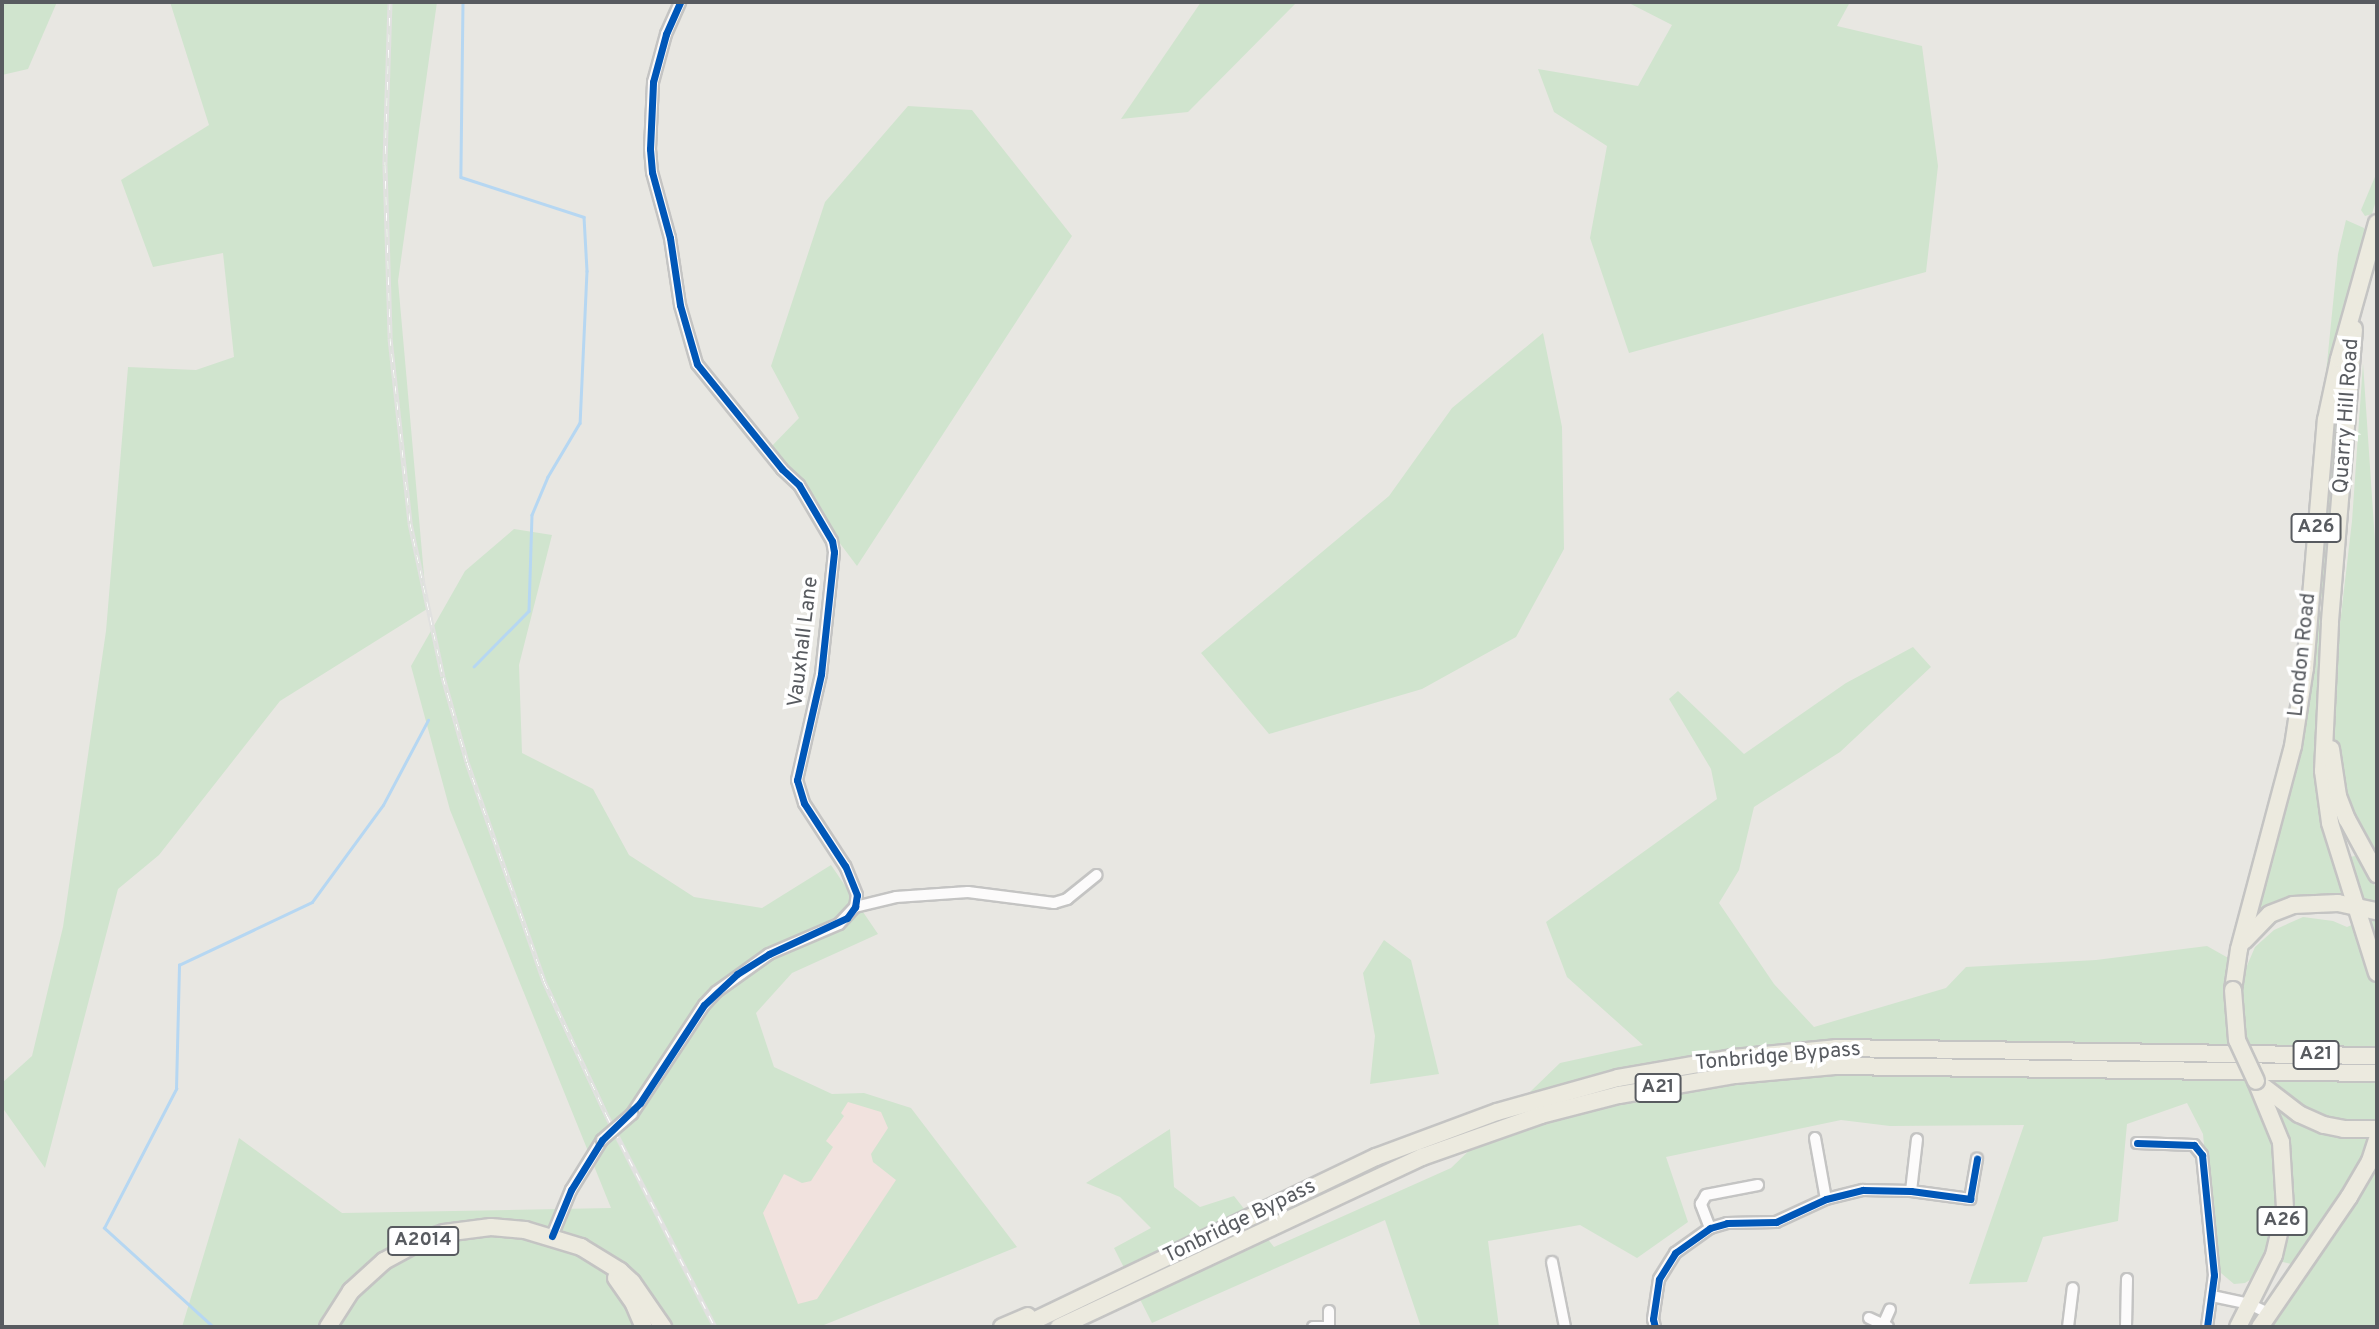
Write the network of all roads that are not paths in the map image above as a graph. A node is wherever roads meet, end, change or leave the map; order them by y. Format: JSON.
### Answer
{"nodes":[{"id":1,"x":680,"y":2,"type":"edge"},
{"id":2,"x":2377,"y":223,"type":"edge"},
{"id":3,"x":2354,"y":313,"type":"junction"},
{"id":4,"x":2326,"y":709,"type":"junction"},
{"id":5,"x":1097,"y":874,"type":"dead end"},
{"id":6,"x":2377,"y":874,"type":"edge"},
{"id":7,"x":2302,"y":904,"type":"junction"},
{"id":8,"x":2357,"y":907,"type":"junction"},
{"id":9,"x":855,"y":908,"type":"junction"},
{"id":10,"x":2377,"y":911,"type":"edge"},
{"id":11,"x":2364,"y":933,"type":"junction"},
{"id":12,"x":2239,"y":949,"type":"junction"},
{"id":13,"x":2377,"y":973,"type":"edge"},
{"id":14,"x":2377,"y":1056,"type":"edge"},
{"id":15,"x":2377,"y":1073,"type":"edge"},
{"id":16,"x":2275,"y":1104,"type":"junction"},
{"id":17,"x":2377,"y":1129,"type":"edge"},
{"id":18,"x":1815,"y":1138,"type":"dead end"},
{"id":19,"x":1917,"y":1139,"type":"dead end"},
{"id":20,"x":2377,"y":1140,"type":"edge"},
{"id":21,"x":2137,"y":1143,"type":"dead end"},
{"id":22,"x":1977,"y":1159,"type":"dead end"},
{"id":23,"x":1758,"y":1185,"type":"dead end"},
{"id":24,"x":1912,"y":1191,"type":"junction"},
{"id":25,"x":1826,"y":1199,"type":"junction"},
{"id":26,"x":1970,"y":1199,"type":"junction"},
{"id":27,"x":1970,"y":1211,"type":"dead end"},
{"id":28,"x":1710,"y":1228,"type":"junction"},
{"id":29,"x":552,"y":1236,"type":"junction"},
{"id":30,"x":1552,"y":1262,"type":"dead end"},
{"id":31,"x":604,"y":1263,"type":"junction"},
{"id":32,"x":2127,"y":1279,"type":"dead end"},
{"id":33,"x":2073,"y":1288,"type":"dead end"},
{"id":34,"x":1096,"y":1291,"type":"junction"},
{"id":35,"x":2212,"y":1296,"type":"junction"},
{"id":36,"x":2249,"y":1304,"type":"junction"},
{"id":37,"x":1890,"y":1308,"type":"dead end"},
{"id":38,"x":1329,"y":1311,"type":"dead end"},
{"id":39,"x":1869,"y":1318,"type":"dead end"},
{"id":40,"x":2264,"y":1320,"type":"edge"},
{"id":41,"x":1886,"y":1326,"type":"edge"},
{"id":42,"x":328,"y":1327,"type":"edge"},
{"id":43,"x":644,"y":1327,"type":"edge"},
{"id":44,"x":663,"y":1327,"type":"edge"},
{"id":45,"x":1002,"y":1327,"type":"edge"},
{"id":46,"x":1021,"y":1327,"type":"edge"},
{"id":47,"x":1059,"y":1327,"type":"edge"},
{"id":48,"x":1314,"y":1327,"type":"edge"},
{"id":49,"x":1327,"y":1327,"type":"edge"},
{"id":50,"x":1565,"y":1327,"type":"edge"},
{"id":51,"x":1655,"y":1327,"type":"edge"},
{"id":52,"x":2068,"y":1327,"type":"edge"},
{"id":53,"x":2126,"y":1327,"type":"edge"},
{"id":54,"x":2207,"y":1327,"type":"edge"},
{"id":55,"x":2238,"y":1327,"type":"edge"}],
"edges":[{"from":1,"to":9,"type":"street","name":"Vauxhall Lane"},
{"from":2,"to":3,"type":"highway","name":"London Road","number":"A26"},
{"from":3,"to":4,"type":"highway","name":"Quarry Hill Road","number":"A26"},
{"from":3,"to":12,"type":"highway","name":"London Road","number":"A26"},
{"from":4,"to":6,"type":"highway"},
{"from":4,"to":8,"type":"highway","name":"Quarry Hill Road","number":"A26"},
{"from":5,"to":9,"type":"street"},
{"from":7,"to":8,"type":"highway"},
{"from":7,"to":11,"type":"highway"},
{"from":7,"to":12,"type":"highway","number":"A26"},
{"from":8,"to":10,"type":"highway"},
{"from":8,"to":11,"type":"highway","name":"Quarry Hill Road","number":"A26"},
{"from":9,"to":29,"type":"street","bridge":true},
{"from":11,"to":13,"type":"highway","name":"Quarry Hill Road","number":"A26"},
{"from":12,"to":16,"type":"highway","name":"London Road","number":"A26","bridge":true},
{"from":14,"to":34,"type":"highway","name":"Tonbridge Bypass","number":"A21"},
{"from":15,"to":47,"type":"highway","name":"Tonbridge Bypass","number":"A21"},
{"from":16,"to":17,"type":"highway"},
{"from":16,"to":36,"type":"highway","number":"A26"},
{"from":18,"to":25,"type":"street"},
{"from":19,"to":24,"type":"street"},
{"from":20,"to":40,"type":"highway","number":"A26"},
{"from":21,"to":35,"type":"street"},
{"from":22,"to":26,"type":"street"},
{"from":23,"to":28,"type":"street"},
{"from":24,"to":25,"type":"street"},
{"from":24,"to":26,"type":"street"},
{"from":25,"to":28,"type":"street"},
{"from":26,"to":27,"type":"street"},
{"from":28,"to":51,"type":"street"},
{"from":29,"to":31,"type":"highway"},
{"from":29,"to":42,"type":"highway","number":"A2014"},
{"from":30,"to":50,"type":"street"},
{"from":31,"to":43,"type":"highway"},
{"from":31,"to":44,"type":"highway"},
{"from":32,"to":53,"type":"street"},
{"from":33,"to":52,"type":"street"},
{"from":34,"to":45,"type":"highway"},
{"from":34,"to":46,"type":"highway","name":"Tonbridge Bypass","number":"A21"},
{"from":35,"to":36,"type":"street"},
{"from":35,"to":54,"type":"street"},
{"from":36,"to":40,"type":"street"},
{"from":36,"to":55,"type":"highway","number":"A26"},
{"from":37,"to":41,"type":"street"},
{"from":38,"to":49,"type":"street"},
{"from":39,"to":41,"type":"street"},
{"from":48,"to":49,"type":"street"}]}
